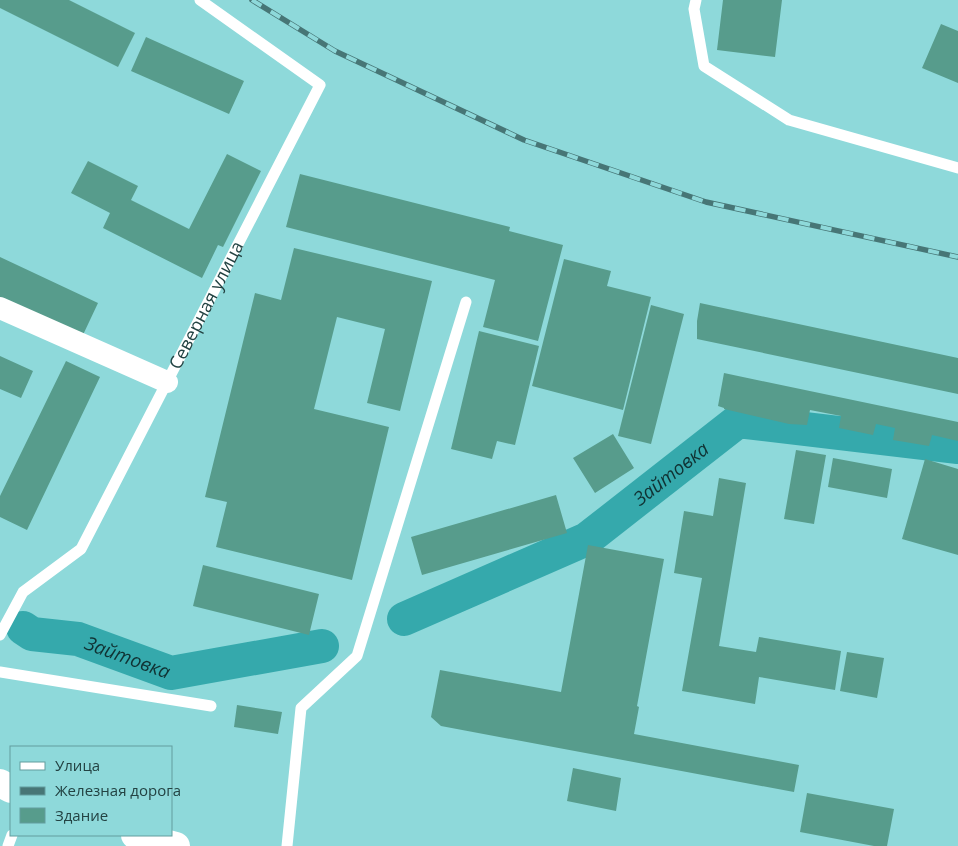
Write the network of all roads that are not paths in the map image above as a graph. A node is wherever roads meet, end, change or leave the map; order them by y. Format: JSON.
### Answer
{"nodes":[{"id":1,"x":200,"y":0,"type":"edge"},
{"id":2,"x":696,"y":0,"type":"edge"},
{"id":3,"x":958,"y":168,"type":"edge"},
{"id":4,"x":466,"y":302,"type":"dead end"},
{"id":5,"x":0,"y":308,"type":"edge"},
{"id":6,"x":167,"y":382,"type":"junction"},
{"id":7,"x":0,"y":635,"type":"edge"},
{"id":8,"x":0,"y":672,"type":"edge"},
{"id":9,"x":211,"y":706,"type":"dead end"},
{"id":10,"x":139,"y":836,"type":"edge"},
{"id":11,"x":176,"y":846,"type":"edge"},
{"id":12,"x":287,"y":846,"type":"edge"}],
"edges":[{"from":1,"to":6,"type":"lane","name":"Северная улица"},
{"from":2,"to":3,"type":"lane"},
{"from":4,"to":12,"type":"lane"},
{"from":5,"to":6,"type":"street"},
{"from":6,"to":7,"type":"lane","name":"Северная улица"},
{"from":8,"to":9,"type":"lane"},
{"from":10,"to":11,"type":"main road"}]}
